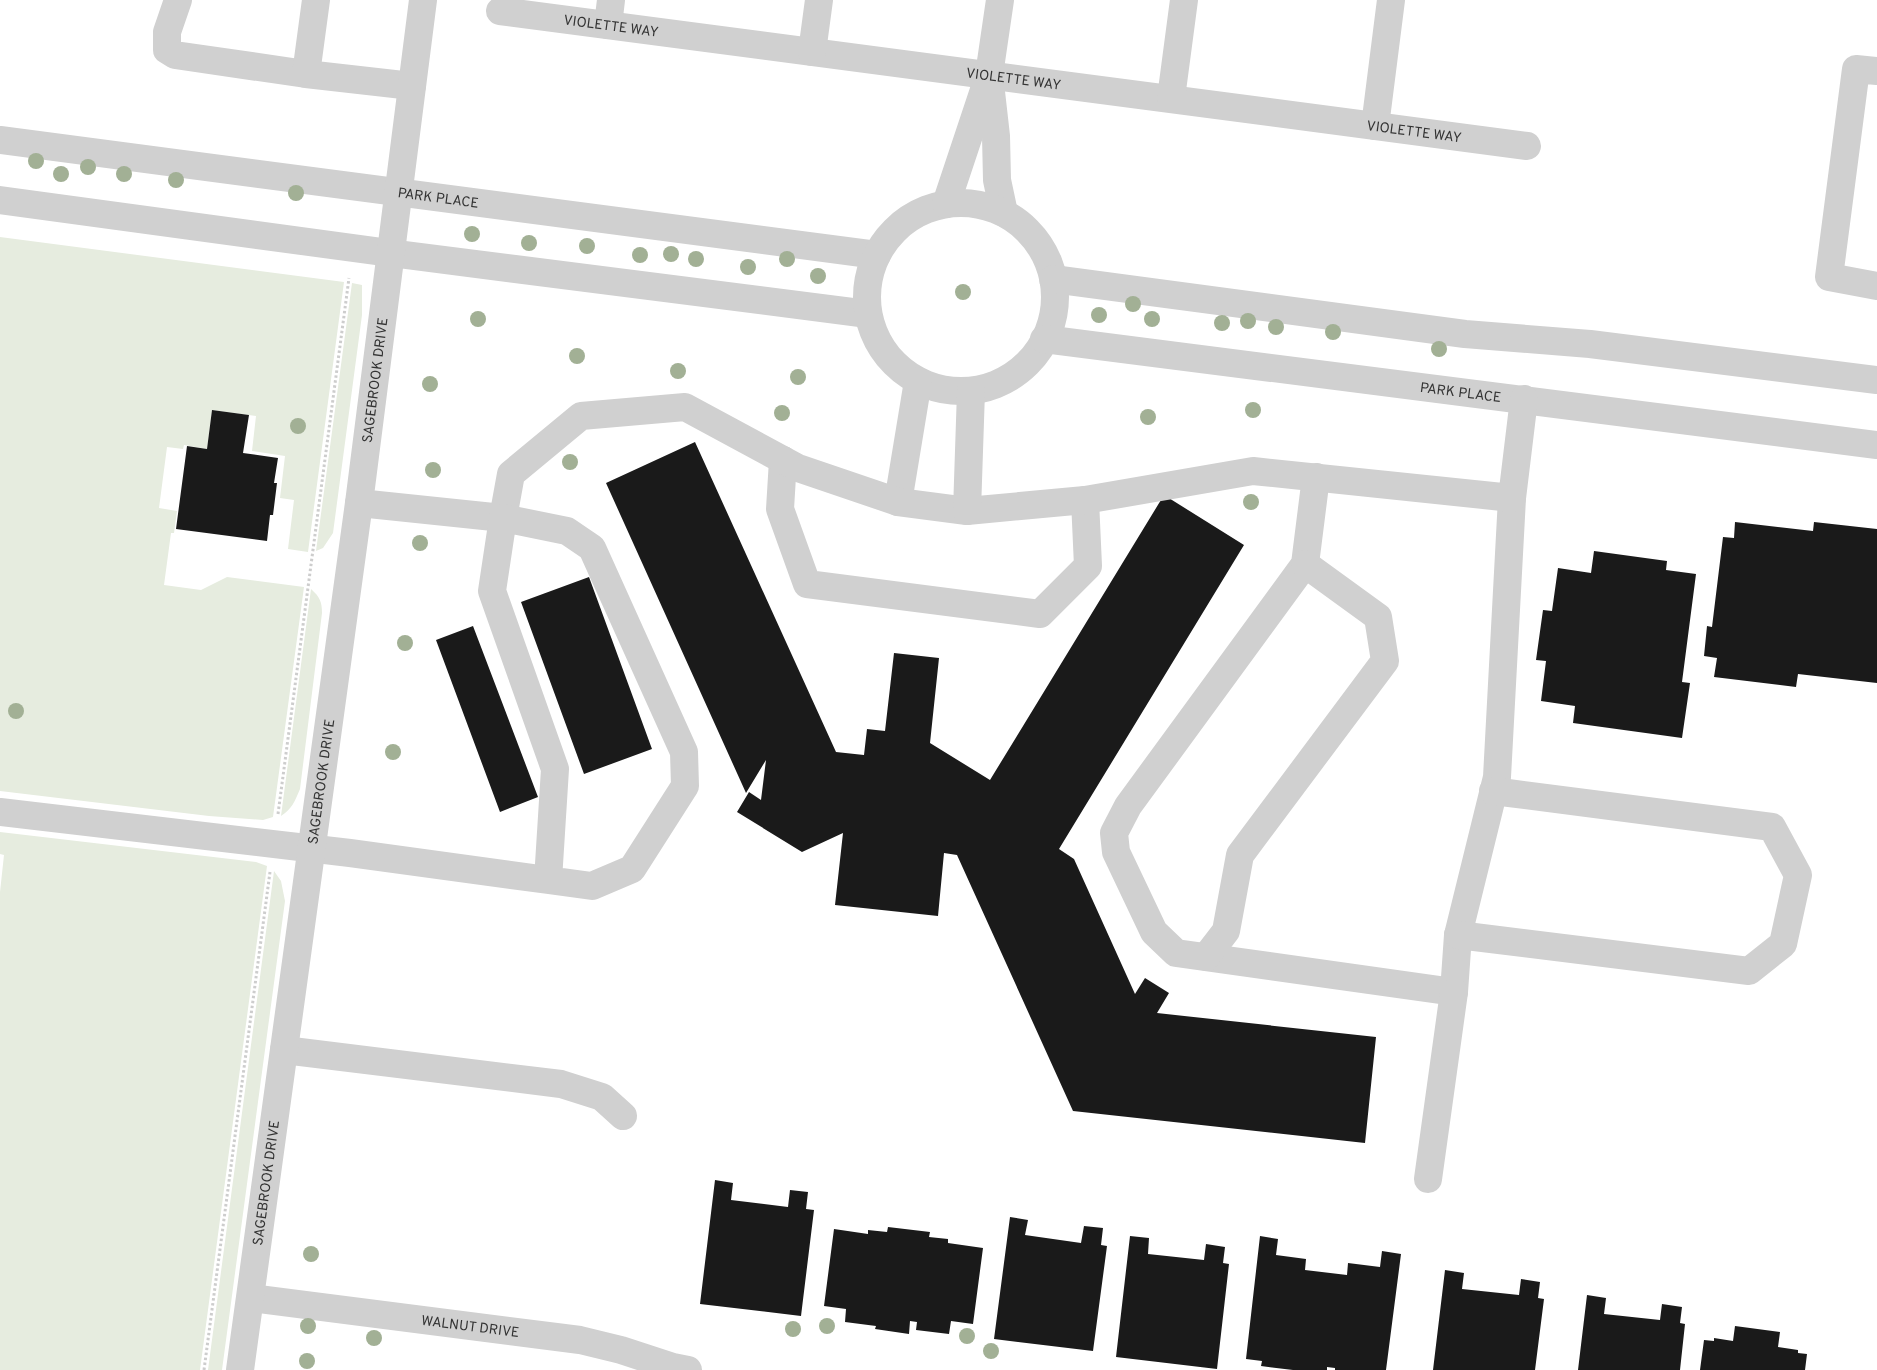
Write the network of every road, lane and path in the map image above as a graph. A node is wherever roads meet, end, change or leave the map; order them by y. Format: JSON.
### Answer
{"nodes":[{"id":1,"x":178,"y":0,"type":"edge"},
{"id":2,"x":316,"y":0,"type":"edge"},
{"id":3,"x":423,"y":0,"type":"edge"},
{"id":4,"x":819,"y":0,"type":"edge"},
{"id":5,"x":1000,"y":0,"type":"edge"},
{"id":6,"x":1184,"y":0,"type":"edge"},
{"id":7,"x":1392,"y":0,"type":"edge"},
{"id":8,"x":500,"y":10,"type":"dead end"},
{"id":9,"x":609,"y":12,"type":"edge"},
{"id":10,"x":812,"y":52,"type":"junction"},
{"id":11,"x":1877,"y":71,"type":"edge"},
{"id":12,"x":306,"y":74,"type":"junction"},
{"id":13,"x":990,"y":75,"type":"junction"},
{"id":14,"x":412,"y":86,"type":"junction"},
{"id":15,"x":1171,"y":98,"type":"junction"},
{"id":16,"x":1375,"y":126,"type":"junction"},
{"id":17,"x":0,"y":140,"type":"edge"},
{"id":18,"x":1527,"y":146,"type":"dead end"},
{"id":19,"x":398,"y":193,"type":"junction"},
{"id":20,"x":0,"y":200,"type":"edge"},
{"id":21,"x":946,"y":204,"type":"junction"},
{"id":22,"x":1004,"y":213,"type":"junction"},
{"id":23,"x":390,"y":253,"type":"junction"},
{"id":24,"x":877,"y":255,"type":"junction"},
{"id":25,"x":339,"y":276,"type":"dead end"},
{"id":26,"x":1053,"y":279,"type":"junction"},
{"id":27,"x":1877,"y":286,"type":"edge"},
{"id":28,"x":868,"y":314,"type":"junction"},
{"id":29,"x":1044,"y":339,"type":"junction"},
{"id":30,"x":1877,"y":380,"type":"edge"},
{"id":31,"x":918,"y":381,"type":"junction"},
{"id":32,"x":972,"y":391,"type":"junction"},
{"id":33,"x":1524,"y":399,"type":"junction"},
{"id":34,"x":1877,"y":445,"type":"edge"},
{"id":35,"x":783,"y":460,"type":"junction"},
{"id":36,"x":1316,"y":477,"type":"junction"},
{"id":37,"x":1512,"y":498,"type":"junction"},
{"id":38,"x":1085,"y":500,"type":"junction"},
{"id":39,"x":898,"y":502,"type":"junction"},
{"id":40,"x":359,"y":503,"type":"junction"},
{"id":41,"x":967,"y":511,"type":"junction"},
{"id":42,"x":503,"y":518,"type":"junction"},
{"id":43,"x":1305,"y":564,"type":"junction"},
{"id":44,"x":1493,"y":791,"type":"junction"},
{"id":45,"x":0,"y":812,"type":"edge"},
{"id":46,"x":274,"y":844,"type":"junction"},
{"id":47,"x":311,"y":848,"type":"junction"},
{"id":48,"x":548,"y":880,"type":"junction"},
{"id":49,"x":1458,"y":935,"type":"junction"},
{"id":50,"x":1206,"y":957,"type":"junction"},
{"id":51,"x":1454,"y":992,"type":"junction"},
{"id":52,"x":284,"y":1050,"type":"junction"},
{"id":53,"x":623,"y":1116,"type":"dead end"},
{"id":54,"x":1428,"y":1179,"type":"dead end"},
{"id":55,"x":251,"y":1298,"type":"junction"},
{"id":56,"x":204,"y":1370,"type":"edge"},
{"id":57,"x":240,"y":1370,"type":"edge"},
{"id":58,"x":688,"y":1370,"type":"edge"}],
"edges":[{"from":1,"to":12,"type":"street"},
{"from":2,"to":12,"type":"street"},
{"from":3,"to":14,"type":"street","name":"SAGEBROOK DRIVE"},
{"from":4,"to":10,"type":"street"},
{"from":5,"to":13,"type":"street"},
{"from":6,"to":15,"type":"street"},
{"from":7,"to":16,"type":"street"},
{"from":8,"to":9,"type":"street","name":"VIOLETTE WAY"},
{"from":9,"to":10,"type":"street","name":"VIOLETTE WAY"},
{"from":10,"to":13,"type":"street","name":"VIOLETTE WAY"},
{"from":11,"to":27,"type":"street"},
{"from":12,"to":14,"type":"street"},
{"from":13,"to":15,"type":"street","name":"VIOLETTE WAY"},
{"from":13,"to":21,"type":"street"},
{"from":13,"to":22,"type":"street"},
{"from":14,"to":19,"type":"street","name":"SAGEBROOK DRIVE"},
{"from":15,"to":16,"type":"street","name":"VIOLETTE WAY"},
{"from":16,"to":18,"type":"street","name":"VIOLETTE WAY"},
{"from":17,"to":19,"type":"street","name":"PARK PLACE"},
{"from":19,"to":23,"type":"street","name":"SAGEBROOK DRIVE"},
{"from":19,"to":24,"type":"street","name":"PARK PLACE"},
{"from":20,"to":23,"type":"street"},
{"from":21,"to":22,"type":"street"},
{"from":21,"to":24,"type":"street"},
{"from":22,"to":26,"type":"street"},
{"from":23,"to":28,"type":"street"},
{"from":23,"to":40,"type":"street","name":"SAGEBROOK DRIVE"},
{"from":24,"to":28,"type":"street"},
{"from":25,"to":46,"type":"path"},
{"from":26,"to":29,"type":"street"},
{"from":26,"to":30,"type":"street"},
{"from":28,"to":31,"type":"street"},
{"from":29,"to":32,"type":"street"},
{"from":29,"to":33,"type":"street","name":"PARK PLACE"},
{"from":31,"to":32,"type":"street"},
{"from":31,"to":39,"type":"street"},
{"from":32,"to":41,"type":"street"},
{"from":33,"to":34,"type":"street","name":"PARK PLACE"},
{"from":33,"to":37,"type":"street"},
{"from":35,"to":38,"type":"street"},
{"from":35,"to":39,"type":"street"},
{"from":35,"to":42,"type":"street"},
{"from":36,"to":37,"type":"street"},
{"from":36,"to":38,"type":"street"},
{"from":36,"to":43,"type":"street"},
{"from":37,"to":44,"type":"street"},
{"from":38,"to":41,"type":"street"},
{"from":39,"to":41,"type":"street"},
{"from":40,"to":42,"type":"street"},
{"from":40,"to":47,"type":"street","name":"SAGEBROOK DRIVE"},
{"from":42,"to":48,"type":"street"},
{"from":42,"to":48,"type":"street"},
{"from":43,"to":50,"type":"street"},
{"from":43,"to":50,"type":"street"},
{"from":44,"to":49,"type":"street"},
{"from":44,"to":49,"type":"street"},
{"from":45,"to":46,"type":"street"},
{"from":46,"to":47,"type":"street"},
{"from":46,"to":56,"type":"path"},
{"from":47,"to":48,"type":"street"},
{"from":47,"to":52,"type":"street","name":"SAGEBROOK DRIVE"},
{"from":49,"to":51,"type":"street"},
{"from":50,"to":51,"type":"street"},
{"from":51,"to":54,"type":"street"},
{"from":52,"to":53,"type":"street"},
{"from":52,"to":55,"type":"street","name":"SAGEBROOK DRIVE"},
{"from":55,"to":57,"type":"street","name":"SAGEBROOK DRIVE"},
{"from":55,"to":58,"type":"street","name":"WALNUT DRIVE"}]}
